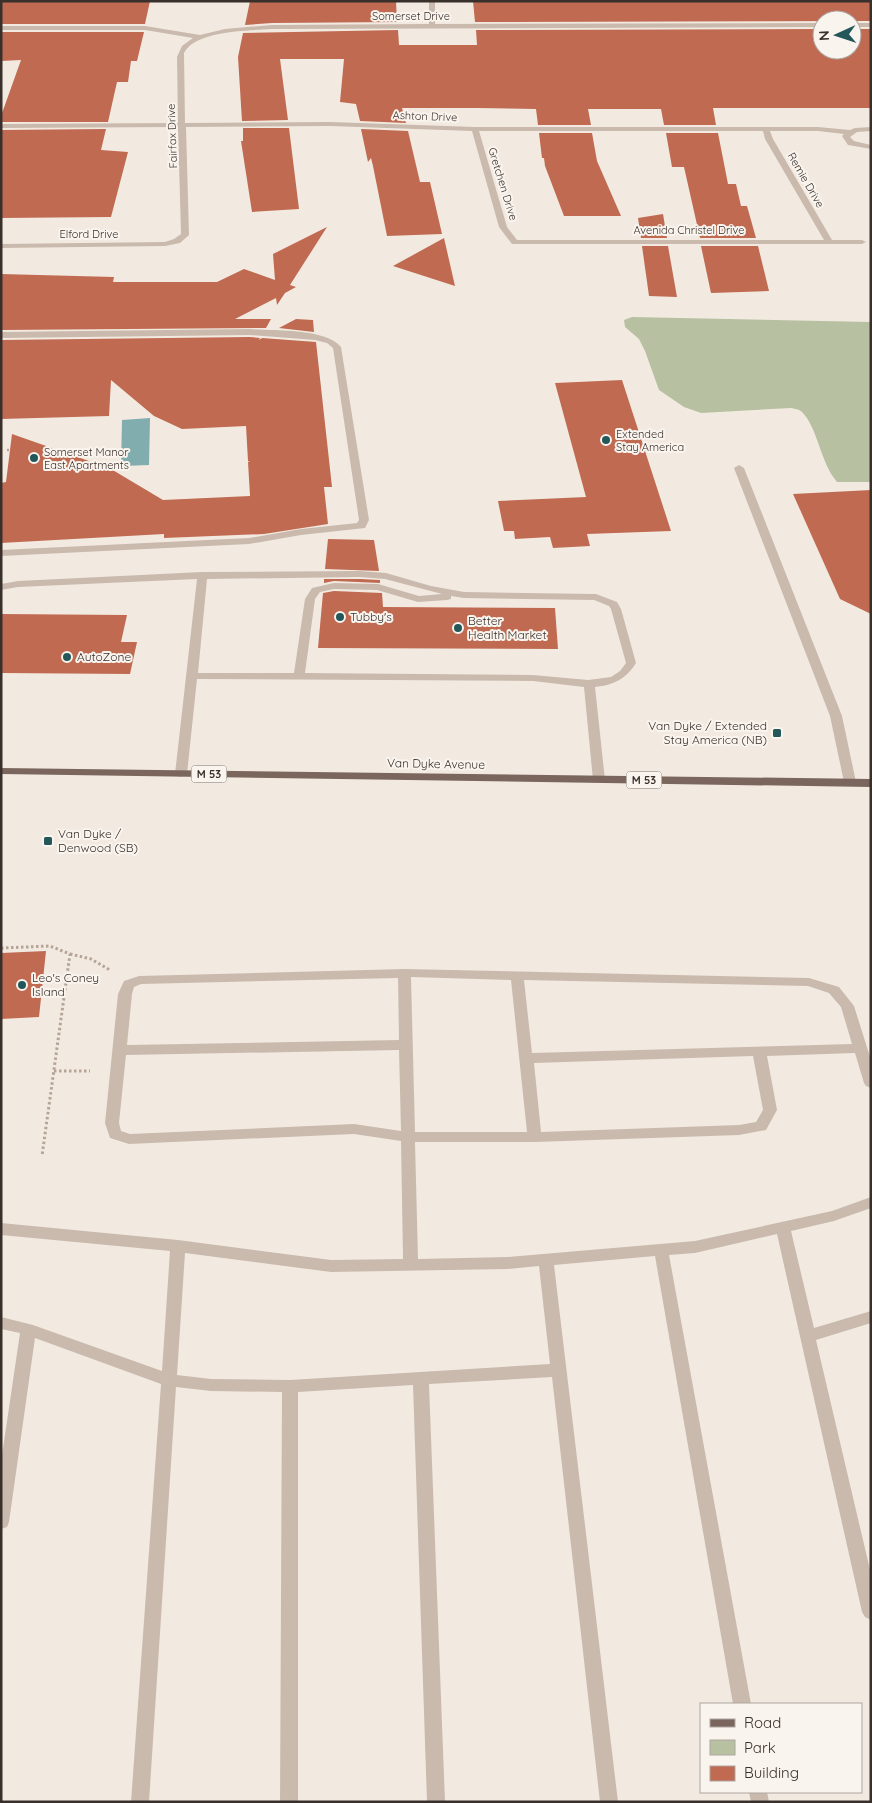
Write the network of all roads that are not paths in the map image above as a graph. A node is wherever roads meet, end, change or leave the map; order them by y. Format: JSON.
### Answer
{"nodes":[{"id":1,"x":432,"y":1,"type":"edge"},
{"id":2,"x":812,"y":25,"type":"edge"},
{"id":3,"x":432,"y":26,"type":"junction"},
{"id":4,"x":1,"y":28,"type":"edge"},
{"id":5,"x":200,"y":37,"type":"junction"},
{"id":6,"x":183,"y":125,"type":"junction"},
{"id":7,"x":1,"y":126,"type":"edge"},
{"id":8,"x":475,"y":129,"type":"junction"},
{"id":9,"x":766,"y":129,"type":"junction"},
{"id":10,"x":871,"y":129,"type":"edge"},
{"id":11,"x":848,"y":132,"type":"junction"},
{"id":12,"x":871,"y":147,"type":"edge"},
{"id":13,"x":177,"y":241,"type":"joint"},
{"id":14,"x":515,"y":242,"type":"joint"},
{"id":15,"x":829,"y":242,"type":"junction"},
{"id":16,"x":862,"y":242,"type":"dead end"},
{"id":17,"x":1,"y":246,"type":"edge"},
{"id":18,"x":1,"y":336,"type":"edge"},
{"id":19,"x":739,"y":468,"type":"dead end"},
{"id":20,"x":1,"y":553,"type":"edge"},
{"id":21,"x":202,"y":575,"type":"junction"},
{"id":22,"x":1,"y":587,"type":"edge"},
{"id":23,"x":464,"y":595,"type":"junction"},
{"id":24,"x":192,"y":676,"type":"junction"},
{"id":25,"x":299,"y":676,"type":"junction"},
{"id":26,"x":589,"y":685,"type":"junction"},
{"id":27,"x":1,"y":771,"type":"edge"},
{"id":28,"x":181,"y":774,"type":"junction"},
{"id":29,"x":598,"y":780,"type":"junction"},
{"id":30,"x":850,"y":782,"type":"junction"},
{"id":31,"x":871,"y":783,"type":"edge"},
{"id":32,"x":404,"y":973,"type":"junction"},
{"id":33,"x":517,"y":975,"type":"junction"},
{"id":34,"x":405,"y":1044,"type":"junction"},
{"id":35,"x":861,"y":1048,"type":"junction"},
{"id":36,"x":119,"y":1050,"type":"junction"},
{"id":37,"x":759,"y":1051,"type":"junction"},
{"id":38,"x":526,"y":1058,"type":"junction"},
{"id":39,"x":871,"y":1083,"type":"edge"},
{"id":40,"x":409,"y":1137,"type":"junction"},
{"id":41,"x":535,"y":1137,"type":"junction"},
{"id":42,"x":871,"y":1202,"type":"edge"},
{"id":43,"x":783,"y":1227,"type":"junction"},
{"id":44,"x":1,"y":1229,"type":"edge"},
{"id":45,"x":178,"y":1246,"type":"junction"},
{"id":46,"x":662,"y":1250,"type":"junction"},
{"id":47,"x":546,"y":1260,"type":"junction"},
{"id":48,"x":411,"y":1265,"type":"junction"},
{"id":49,"x":871,"y":1317,"type":"edge"},
{"id":50,"x":1,"y":1323,"type":"edge"},
{"id":51,"x":28,"y":1329,"type":"junction"},
{"id":52,"x":808,"y":1336,"type":"junction"},
{"id":53,"x":559,"y":1370,"type":"junction"},
{"id":54,"x":421,"y":1377,"type":"junction"},
{"id":55,"x":168,"y":1380,"type":"junction"},
{"id":56,"x":290,"y":1386,"type":"junction"},
{"id":57,"x":1,"y":1522,"type":"edge"},
{"id":58,"x":871,"y":1612,"type":"edge"},
{"id":59,"x":742,"y":1703,"type":"edge"},
{"id":60,"x":140,"y":1802,"type":"edge"},
{"id":61,"x":288,"y":1802,"type":"edge"},
{"id":62,"x":436,"y":1802,"type":"edge"},
{"id":63,"x":609,"y":1802,"type":"edge"}],
"edges":[{"from":1,"to":3,"type":"street"},
{"from":2,"to":3,"type":"street","name":"Somerset Drive"},
{"from":3,"to":5,"type":"street","name":"Somerset Drive"},
{"from":4,"to":5,"type":"street","name":"Somerset Drive"},
{"from":5,"to":6,"type":"street","name":"Fairfax Drive"},
{"from":6,"to":7,"type":"street","name":"Ashton Drive"},
{"from":6,"to":8,"type":"street","name":"Ashton Drive"},
{"from":6,"to":13,"type":"street","name":"Fairfax Drive"},
{"from":8,"to":9,"type":"street","name":"Ashton Drive"},
{"from":8,"to":14,"type":"street","name":"Gretchen Drive"},
{"from":9,"to":11,"type":"street","name":"Ashton Drive"},
{"from":9,"to":15,"type":"street","name":"Remie Drive"},
{"from":10,"to":11,"type":"street","name":"Ashton Drive"},
{"from":11,"to":12,"type":"street"},
{"from":13,"to":17,"type":"street","name":"Elford Drive"},
{"from":14,"to":15,"type":"street","name":"Avenida Christel Drive"},
{"from":15,"to":16,"type":"street","name":"Avenida Christel Drive"},
{"from":18,"to":20,"type":"street"},
{"from":19,"to":30,"type":"street"},
{"from":21,"to":22,"type":"street"},
{"from":21,"to":23,"type":"street"},
{"from":21,"to":24,"type":"street"},
{"from":23,"to":25,"type":"street"},
{"from":23,"to":26,"type":"street"},
{"from":24,"to":25,"type":"street"},
{"from":24,"to":28,"type":"street"},
{"from":25,"to":26,"type":"street"},
{"from":26,"to":29,"type":"street"},
{"from":27,"to":28,"type":"main road","name":"Van Dyke Avenue","number":"M 53"},
{"from":28,"to":29,"type":"main road","name":"Van Dyke Avenue","number":"M 53"},
{"from":29,"to":30,"type":"main road","name":"Van Dyke Avenue","number":"M 53"},
{"from":30,"to":31,"type":"main road","name":"Van Dyke Avenue","number":"M 53"},
{"from":32,"to":33,"type":"street"},
{"from":32,"to":34,"type":"street"},
{"from":32,"to":36,"type":"street"},
{"from":33,"to":35,"type":"street"},
{"from":33,"to":38,"type":"street"},
{"from":34,"to":36,"type":"street"},
{"from":34,"to":40,"type":"street"},
{"from":35,"to":37,"type":"street"},
{"from":35,"to":39,"type":"street"},
{"from":36,"to":40,"type":"street"},
{"from":37,"to":38,"type":"street"},
{"from":37,"to":41,"type":"street"},
{"from":38,"to":41,"type":"street"},
{"from":40,"to":41,"type":"street"},
{"from":40,"to":48,"type":"street"},
{"from":42,"to":43,"type":"street"},
{"from":43,"to":46,"type":"street"},
{"from":43,"to":52,"type":"street"},
{"from":44,"to":45,"type":"street"},
{"from":45,"to":48,"type":"street"},
{"from":45,"to":55,"type":"street"},
{"from":46,"to":47,"type":"street"},
{"from":46,"to":59,"type":"street"},
{"from":47,"to":48,"type":"street"},
{"from":47,"to":53,"type":"street"},
{"from":49,"to":52,"type":"street"},
{"from":50,"to":51,"type":"street"},
{"from":51,"to":55,"type":"street"},
{"from":51,"to":57,"type":"street"},
{"from":52,"to":58,"type":"street"},
{"from":53,"to":54,"type":"street"},
{"from":53,"to":63,"type":"street"},
{"from":54,"to":56,"type":"street"},
{"from":54,"to":62,"type":"street"},
{"from":55,"to":56,"type":"street"},
{"from":55,"to":60,"type":"street"},
{"from":56,"to":61,"type":"street"}]}
